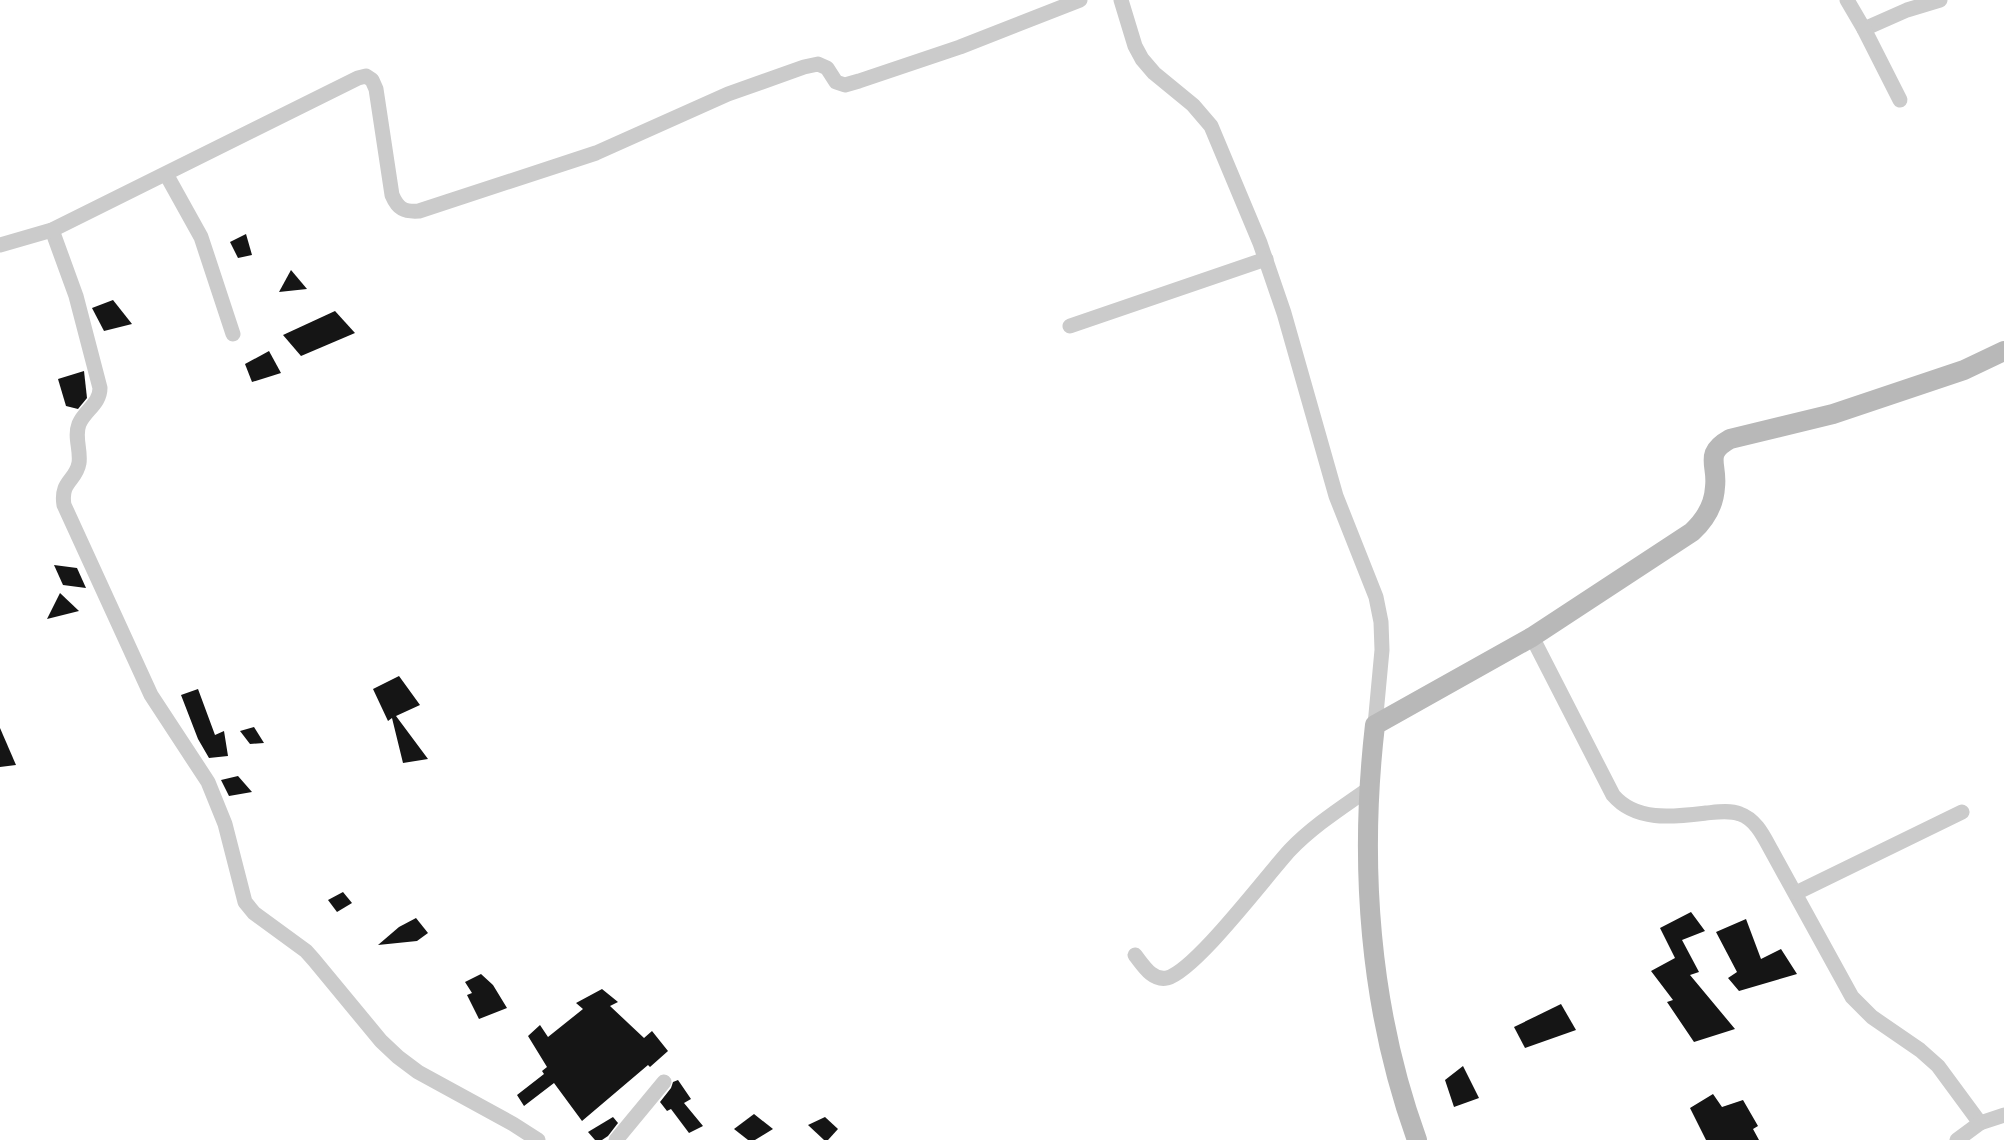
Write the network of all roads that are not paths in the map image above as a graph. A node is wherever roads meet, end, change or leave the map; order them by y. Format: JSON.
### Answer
{"nodes":[{"id":1,"x":1079,"y":0,"type":"edge"},
{"id":2,"x":1121,"y":0,"type":"edge"},
{"id":3,"x":1847,"y":0,"type":"edge"},
{"id":4,"x":1940,"y":0,"type":"edge"},
{"id":5,"x":1864,"y":28,"type":"junction"},
{"id":6,"x":1900,"y":100,"type":"dead end"},
{"id":7,"x":166,"y":174,"type":"junction"},
{"id":8,"x":52,"y":230,"type":"junction"},
{"id":9,"x":0,"y":245,"type":"edge"},
{"id":10,"x":1266,"y":259,"type":"junction"},
{"id":11,"x":1070,"y":326,"type":"dead end"},
{"id":12,"x":234,"y":334,"type":"dead end"},
{"id":13,"x":2004,"y":351,"type":"edge"},
{"id":14,"x":1532,"y":637,"type":"junction"},
{"id":15,"x":1375,"y":725,"type":"junction"},
{"id":16,"x":1371,"y":787,"type":"junction"},
{"id":17,"x":1962,"y":812,"type":"dead end"},
{"id":18,"x":1796,"y":893,"type":"junction"},
{"id":19,"x":1135,"y":955,"type":"dead end"},
{"id":20,"x":664,"y":1082,"type":"dead end"},
{"id":21,"x":2004,"y":1115,"type":"edge"},
{"id":22,"x":1980,"y":1122,"type":"junction"},
{"id":23,"x":538,"y":1140,"type":"edge"},
{"id":24,"x":616,"y":1140,"type":"edge"},
{"id":25,"x":1417,"y":1140,"type":"edge"},
{"id":26,"x":1957,"y":1140,"type":"edge"}],
"edges":[{"from":1,"to":7,"type":"street"},
{"from":2,"to":10,"type":"street"},
{"from":3,"to":5,"type":"street"},
{"from":4,"to":5,"type":"street"},
{"from":5,"to":6,"type":"street"},
{"from":7,"to":8,"type":"street"},
{"from":7,"to":12,"type":"street"},
{"from":8,"to":9,"type":"street"},
{"from":8,"to":23,"type":"street"},
{"from":10,"to":11,"type":"street"},
{"from":10,"to":15,"type":"street"},
{"from":13,"to":14,"type":"street"},
{"from":14,"to":15,"type":"street"},
{"from":14,"to":18,"type":"street"},
{"from":15,"to":16,"type":"street"},
{"from":16,"to":19,"type":"street"},
{"from":16,"to":25,"type":"street"},
{"from":17,"to":18,"type":"street"},
{"from":18,"to":22,"type":"street"},
{"from":20,"to":24,"type":"street"},
{"from":21,"to":22,"type":"street"},
{"from":22,"to":26,"type":"street"}]}
